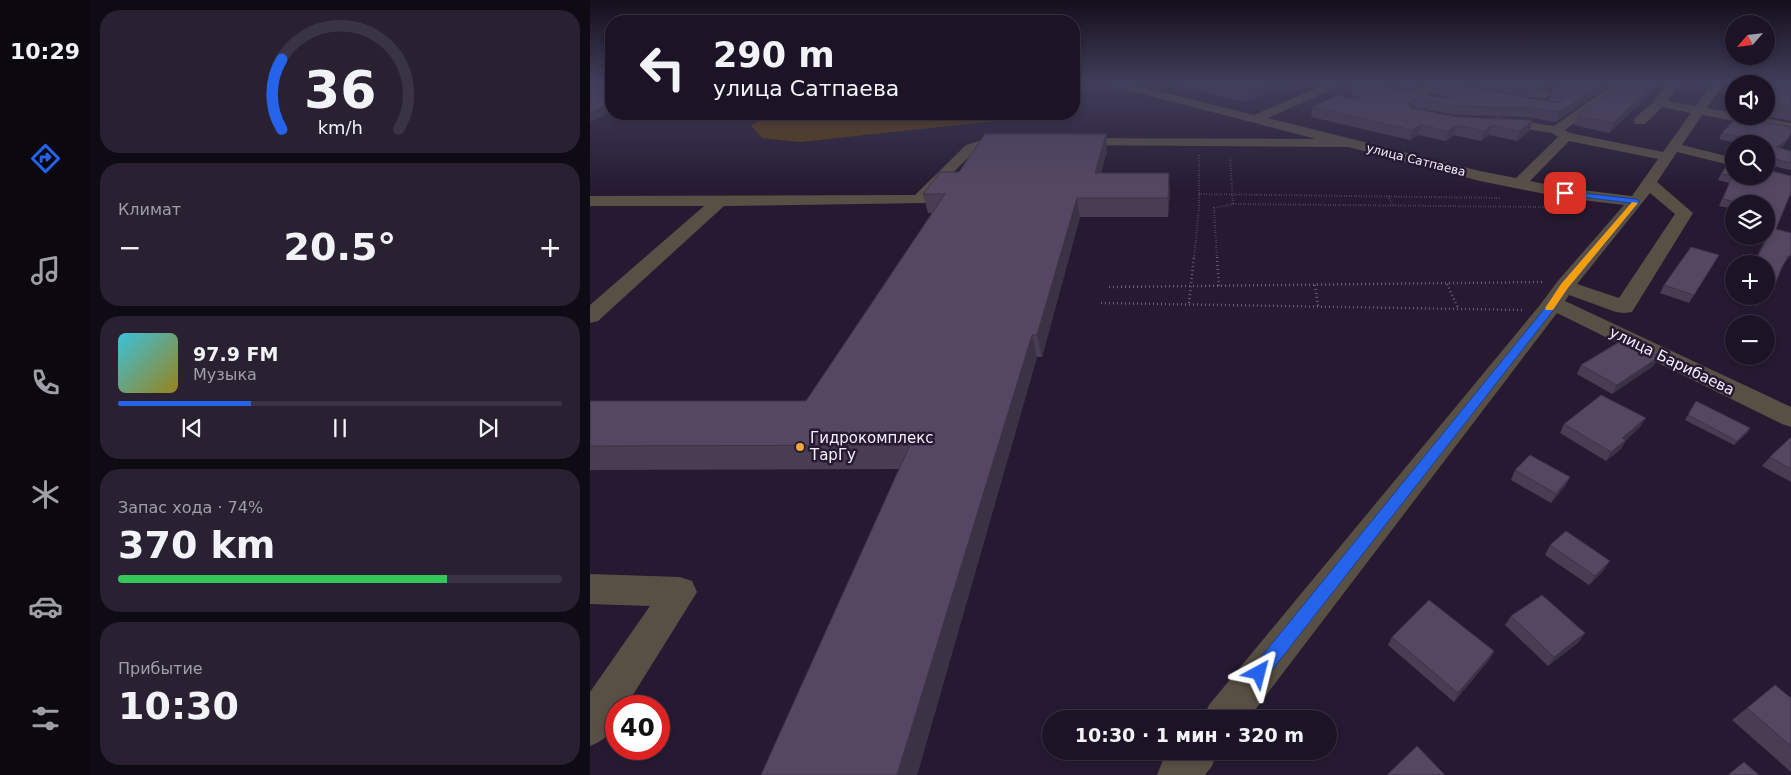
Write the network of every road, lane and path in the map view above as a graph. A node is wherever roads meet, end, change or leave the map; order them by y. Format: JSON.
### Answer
{"nodes":[{"id":1,"x":1256,"y":119,"type":"edge"},
{"id":2,"x":1519,"y":119,"type":"edge"},
{"id":3,"x":1576,"y":119,"type":"edge"},
{"id":4,"x":1693,"y":119,"type":"edge"},
{"id":5,"x":1752,"y":119,"type":"edge"},
{"id":6,"x":1482,"y":121,"type":"edge"},
{"id":7,"x":1791,"y":126,"type":"edge"},
{"id":8,"x":1561,"y":131,"type":"junction"},
{"id":9,"x":1019,"y":142,"type":"edge"},
{"id":10,"x":1058,"y":142,"type":"edge"},
{"id":11,"x":1346,"y":143,"type":"junction"},
{"id":12,"x":1671,"y":152,"type":"junction"},
{"id":13,"x":1198,"y":155,"type":"dead end"},
{"id":14,"x":1230,"y":155,"type":"dead end"},
{"id":15,"x":1725,"y":161,"type":"edge"},
{"id":16,"x":1519,"y":184,"type":"junction"},
{"id":17,"x":1565,"y":193,"type":"junction"},
{"id":18,"x":1642,"y":193,"type":"junction"},
{"id":19,"x":1199,"y":194,"type":"junction"},
{"id":20,"x":1233,"y":194,"type":"junction"},
{"id":21,"x":1388,"y":196,"type":"junction"},
{"id":22,"x":1504,"y":198,"type":"dead end"},
{"id":23,"x":590,"y":201,"type":"edge"},
{"id":24,"x":720,"y":201,"type":"junction"},
{"id":25,"x":1233,"y":204,"type":"junction"},
{"id":26,"x":1393,"y":206,"type":"junction"},
{"id":27,"x":1447,"y":284,"type":"junction"},
{"id":28,"x":1315,"y":285,"type":"junction"},
{"id":29,"x":1190,"y":286,"type":"junction"},
{"id":30,"x":1220,"y":286,"type":"junction"},
{"id":31,"x":1109,"y":287,"type":"dead end"},
{"id":32,"x":1558,"y":295,"type":"junction"},
{"id":33,"x":1101,"y":303,"type":"dead end"},
{"id":34,"x":1189,"y":304,"type":"junction"},
{"id":35,"x":1318,"y":306,"type":"junction"},
{"id":36,"x":1458,"y":308,"type":"junction"},
{"id":37,"x":590,"y":316,"type":"edge"},
{"id":38,"x":1791,"y":418,"type":"edge"},
{"id":39,"x":590,"y":589,"type":"edge"},
{"id":40,"x":1230,"y":710,"type":"edge"},
{"id":41,"x":590,"y":726,"type":"edge"},
{"id":42,"x":1190,"y":760,"type":"edge"},
{"id":43,"x":1178,"y":775,"type":"edge"}],
"edges":[{"from":1,"to":11,"type":"street","name":"улица Сатпаева"},
{"from":2,"to":8,"type":"street"},
{"from":3,"to":8,"type":"street"},
{"from":4,"to":12,"type":"street"},
{"from":5,"to":7,"type":"street"},
{"from":6,"to":8,"type":"street"},
{"from":8,"to":12,"type":"street"},
{"from":8,"to":16,"type":"street"},
{"from":9,"to":24,"type":"street"},
{"from":10,"to":11,"type":"street"},
{"from":11,"to":16,"type":"street","name":"улица Сатпаева"},
{"from":12,"to":15,"type":"street"},
{"from":12,"to":18,"type":"street"},
{"from":13,"to":19,"type":"path"},
{"from":14,"to":20,"type":"path"},
{"from":16,"to":17,"type":"street","name":"улица Сатпаева"},
{"from":17,"to":18,"type":"street","name":"улица Сатпаева"},
{"from":17,"to":26,"type":"path"},
{"from":18,"to":32,"type":"street"},
{"from":18,"to":32,"type":"street"},
{"from":19,"to":20,"type":"path"},
{"from":19,"to":29,"type":"path"},
{"from":20,"to":21,"type":"path"},
{"from":20,"to":25,"type":"path"},
{"from":21,"to":22,"type":"path"},
{"from":21,"to":26,"type":"path"},
{"from":23,"to":24,"type":"street"},
{"from":24,"to":37,"type":"street"},
{"from":25,"to":26,"type":"path"},
{"from":25,"to":30,"type":"path"},
{"from":27,"to":28,"type":"path"},
{"from":27,"to":32,"type":"path"},
{"from":27,"to":36,"type":"path"},
{"from":28,"to":30,"type":"path"},
{"from":28,"to":35,"type":"path"},
{"from":29,"to":30,"type":"path"},
{"from":29,"to":31,"type":"path"},
{"from":29,"to":34,"type":"path"},
{"from":32,"to":36,"type":"path"},
{"from":32,"to":38,"type":"street","name":"улица Барибаева"},
{"from":32,"to":40,"type":"street"},
{"from":33,"to":34,"type":"path"},
{"from":34,"to":35,"type":"path"},
{"from":35,"to":36,"type":"path"},
{"from":39,"to":41,"type":"street"},
{"from":42,"to":43,"type":"street"}]}
